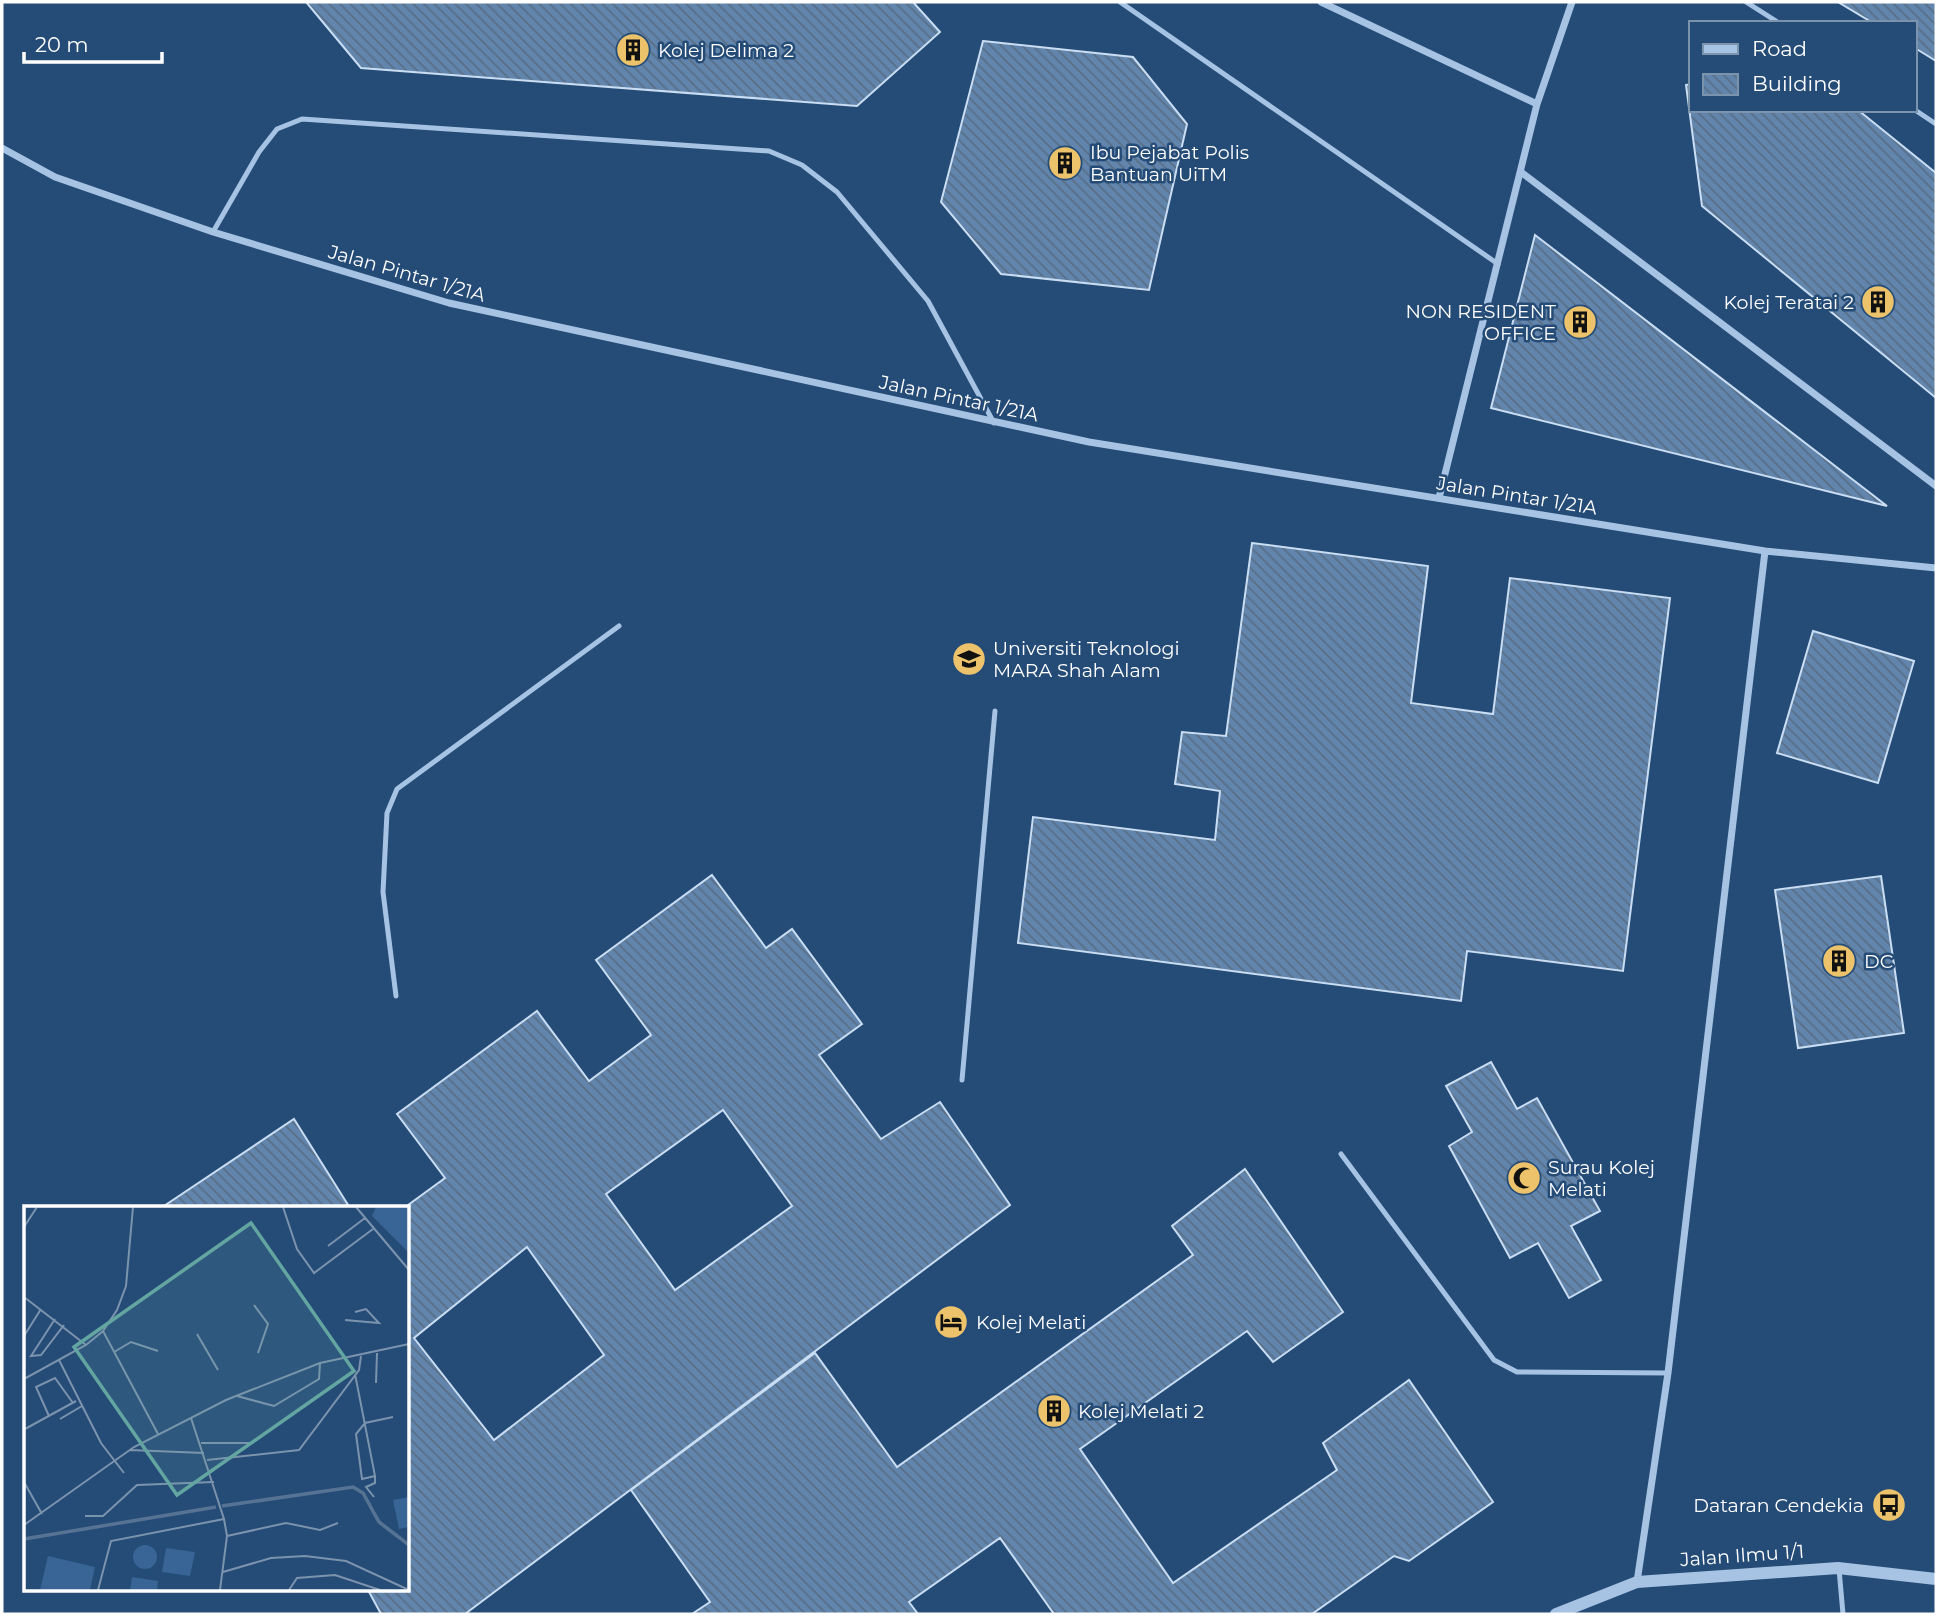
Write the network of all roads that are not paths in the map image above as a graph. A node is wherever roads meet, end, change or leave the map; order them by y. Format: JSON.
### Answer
{"nodes":[{"id":1,"x":1120,"y":2,"type":"edge"},
{"id":2,"x":1321,"y":2,"type":"edge"},
{"id":3,"x":1572,"y":2,"type":"edge"},
{"id":4,"x":1746,"y":2,"type":"edge"},
{"id":5,"x":1776,"y":21,"type":"edge"},
{"id":6,"x":1537,"y":104,"type":"junction"},
{"id":7,"x":1917,"y":111,"type":"edge"},
{"id":8,"x":1936,"y":124,"type":"edge"},
{"id":9,"x":2,"y":148,"type":"edge"},
{"id":10,"x":1521,"y":172,"type":"junction"},
{"id":11,"x":213,"y":232,"type":"junction"},
{"id":12,"x":1498,"y":264,"type":"junction"},
{"id":13,"x":994,"y":423,"type":"junction"},
{"id":14,"x":1936,"y":486,"type":"edge"},
{"id":15,"x":1439,"y":499,"type":"junction"},
{"id":16,"x":1765,"y":551,"type":"junction"},
{"id":17,"x":1936,"y":568,"type":"edge"},
{"id":18,"x":619,"y":626,"type":"dead end"},
{"id":19,"x":995,"y":711,"type":"dead end"},
{"id":20,"x":397,"y":996,"type":"dead end"},
{"id":21,"x":962,"y":1080,"type":"dead end"},
{"id":22,"x":1341,"y":1154,"type":"dead end"},
{"id":23,"x":1668,"y":1373,"type":"junction"},
{"id":24,"x":1838,"y":1568,"type":"junction"},
{"id":25,"x":1936,"y":1579,"type":"edge"},
{"id":26,"x":1637,"y":1582,"type":"junction"},
{"id":27,"x":1556,"y":1614,"type":"edge"},
{"id":28,"x":1843,"y":1614,"type":"edge"}],
"edges":[{"from":1,"to":12,"type":"lane"},
{"from":2,"to":6,"type":"street"},
{"from":3,"to":6,"type":"street"},
{"from":4,"to":5,"type":"lane"},
{"from":6,"to":10,"type":"street"},
{"from":7,"to":8,"type":"lane"},
{"from":9,"to":11,"type":"street","name":"Jalan Pintar 1/21A"},
{"from":10,"to":12,"type":"street"},
{"from":10,"to":14,"type":"street"},
{"from":11,"to":13,"type":"street","name":"Jalan Pintar 1/21A"},
{"from":11,"to":13,"type":"lane"},
{"from":12,"to":15,"type":"street"},
{"from":13,"to":15,"type":"street","name":"Jalan Pintar 1/21A"},
{"from":15,"to":16,"type":"street","name":"Jalan Pintar 1/21A"},
{"from":16,"to":17,"type":"street","name":"Jalan Pintar 1/21A"},
{"from":16,"to":23,"type":"street"},
{"from":18,"to":20,"type":"lane"},
{"from":19,"to":21,"type":"lane"},
{"from":22,"to":23,"type":"lane"},
{"from":23,"to":26,"type":"street"},
{"from":24,"to":25,"type":"street","name":"Jalan Ilmu 1/1"},
{"from":24,"to":26,"type":"street","name":"Jalan Ilmu 1/1"},
{"from":24,"to":28,"type":"lane"},
{"from":26,"to":27,"type":"street","name":"Jalan Ilmu 1/1"}]}
